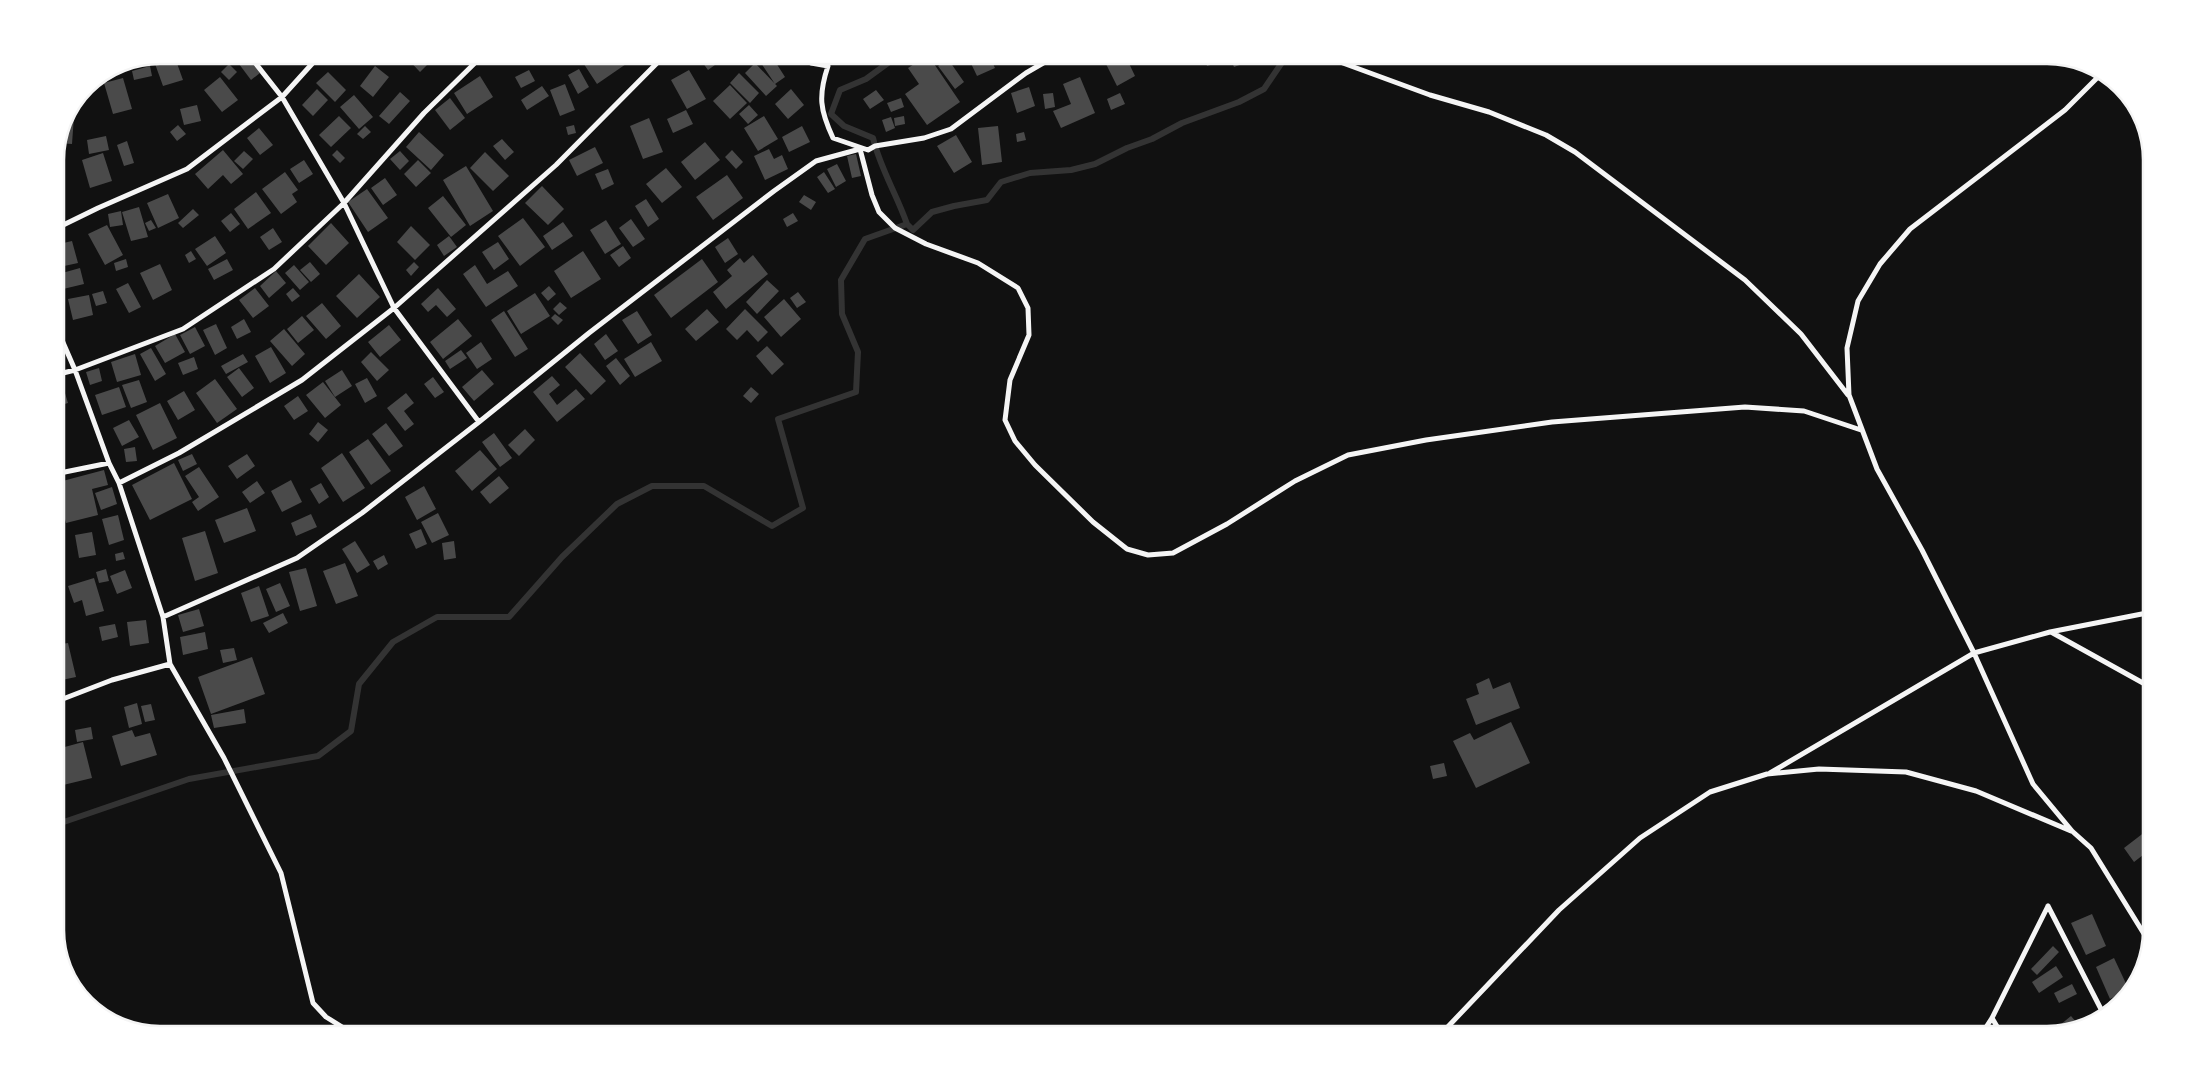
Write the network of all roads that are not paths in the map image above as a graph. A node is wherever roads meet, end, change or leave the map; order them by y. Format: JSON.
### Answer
{"nodes":[{"id":1,"x":256,"y":64,"type":"edge"},
{"id":2,"x":312,"y":64,"type":"edge"},
{"id":3,"x":474,"y":64,"type":"edge"},
{"id":4,"x":656,"y":64,"type":"edge"},
{"id":5,"x":817,"y":64,"type":"edge"},
{"id":6,"x":1042,"y":64,"type":"edge"},
{"id":7,"x":1346,"y":64,"type":"edge"},
{"id":8,"x":2097,"y":78,"type":"edge"},
{"id":9,"x":282,"y":97,"type":"junction"},
{"id":10,"x":860,"y":149,"type":"junction"},
{"id":11,"x":344,"y":202,"type":"junction"},
{"id":12,"x":64,"y":225,"type":"edge"},
{"id":13,"x":394,"y":308,"type":"junction"},
{"id":14,"x":64,"y":345,"type":"edge"},
{"id":15,"x":75,"y":370,"type":"junction"},
{"id":16,"x":64,"y":373,"type":"edge"},
{"id":17,"x":1849,"y":395,"type":"junction"},
{"id":18,"x":479,"y":422,"type":"junction"},
{"id":19,"x":1861,"y":430,"type":"junction"},
{"id":20,"x":109,"y":463,"type":"junction"},
{"id":21,"x":64,"y":472,"type":"edge"},
{"id":22,"x":118,"y":483,"type":"junction"},
{"id":23,"x":2143,"y":614,"type":"edge"},
{"id":24,"x":163,"y":617,"type":"junction"},
{"id":25,"x":2050,"y":632,"type":"junction"},
{"id":26,"x":1974,"y":653,"type":"junction"},
{"id":27,"x":170,"y":664,"type":"junction"},
{"id":28,"x":2143,"y":683,"type":"edge"},
{"id":29,"x":64,"y":699,"type":"edge"},
{"id":30,"x":1767,"y":774,"type":"junction"},
{"id":31,"x":2072,"y":831,"type":"junction"},
{"id":32,"x":2143,"y":932,"type":"edge"},
{"id":33,"x":2101,"y":1009,"type":"edge"},
{"id":34,"x":1992,"y":1018,"type":"junction"},
{"id":35,"x":341,"y":1026,"type":"edge"},
{"id":36,"x":1449,"y":1026,"type":"edge"},
{"id":37,"x":1987,"y":1026,"type":"edge"},
{"id":38,"x":1997,"y":1026,"type":"edge"}],
"edges":[{"from":1,"to":9,"type":"street"},
{"from":2,"to":9,"type":"street"},
{"from":3,"to":11,"type":"street"},
{"from":4,"to":13,"type":"street"},
{"from":5,"to":10,"type":"street"},
{"from":6,"to":10,"type":"street"},
{"from":7,"to":17,"type":"street"},
{"from":8,"to":17,"type":"street"},
{"from":9,"to":11,"type":"street"},
{"from":9,"to":12,"type":"street"},
{"from":10,"to":18,"type":"street"},
{"from":10,"to":19,"type":"street"},
{"from":11,"to":13,"type":"street"},
{"from":11,"to":15,"type":"street"},
{"from":13,"to":18,"type":"street"},
{"from":13,"to":22,"type":"street"},
{"from":14,"to":15,"type":"street"},
{"from":15,"to":16,"type":"street"},
{"from":15,"to":20,"type":"street"},
{"from":17,"to":19,"type":"street"},
{"from":18,"to":24,"type":"street"},
{"from":19,"to":26,"type":"street"},
{"from":20,"to":21,"type":"street"},
{"from":20,"to":22,"type":"street"},
{"from":22,"to":24,"type":"street"},
{"from":23,"to":25,"type":"street"},
{"from":24,"to":27,"type":"street"},
{"from":25,"to":26,"type":"street"},
{"from":25,"to":28,"type":"street"},
{"from":26,"to":30,"type":"street"},
{"from":26,"to":31,"type":"street"},
{"from":27,"to":29,"type":"street"},
{"from":27,"to":35,"type":"street"},
{"from":30,"to":31,"type":"street"},
{"from":30,"to":36,"type":"street"},
{"from":31,"to":32,"type":"street"},
{"from":33,"to":34,"type":"street"},
{"from":34,"to":37,"type":"street"},
{"from":34,"to":38,"type":"street"}]}
